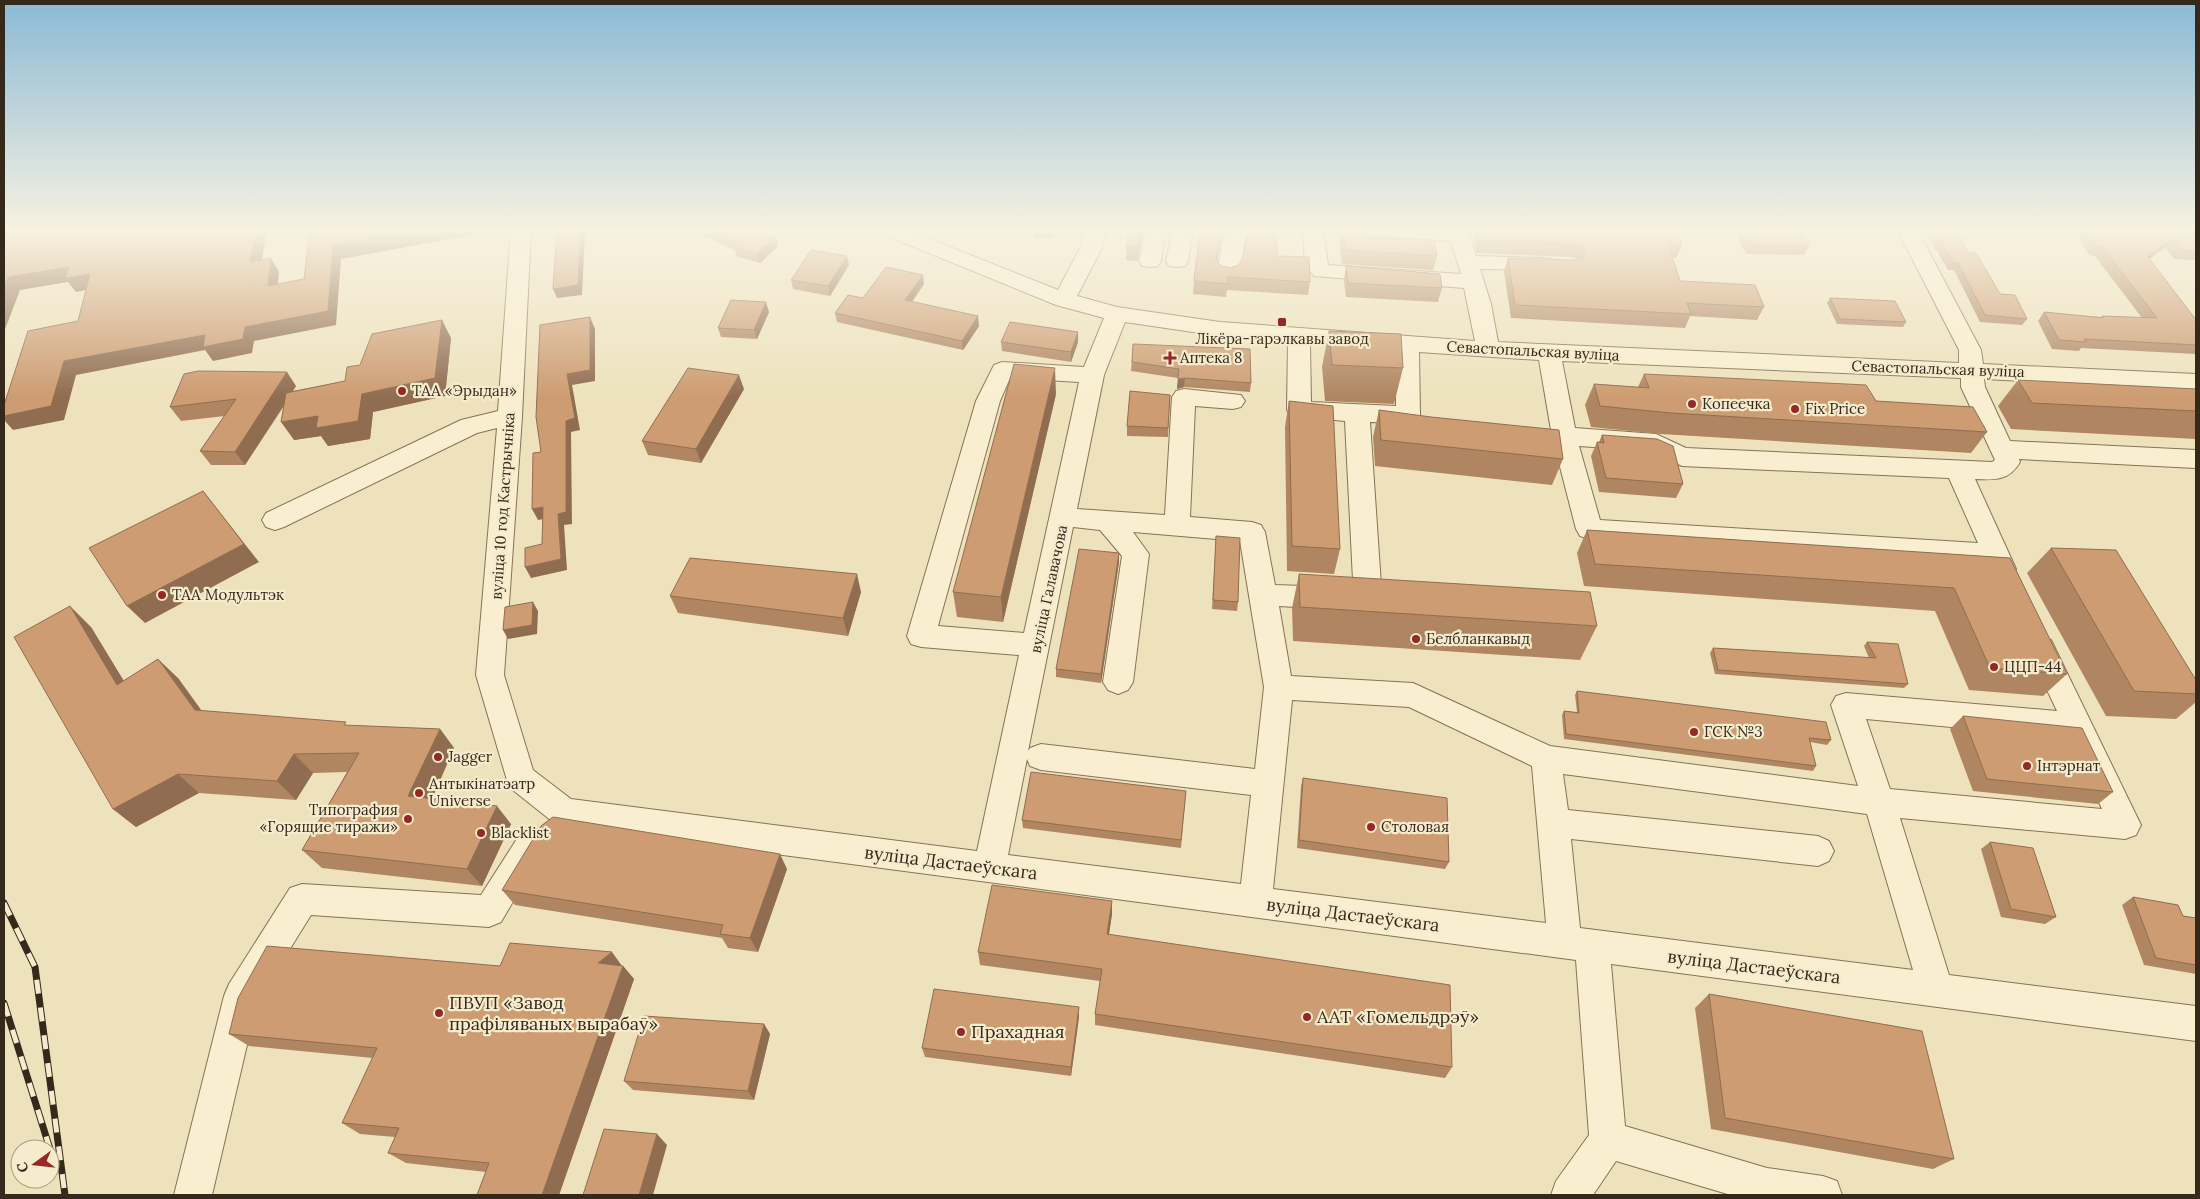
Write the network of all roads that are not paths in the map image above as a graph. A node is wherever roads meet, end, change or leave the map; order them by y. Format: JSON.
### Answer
{"nodes":[{"id":1,"x":518,"y":285,"type":"edge"},
{"id":2,"x":1026,"y":285,"type":"edge"},
{"id":3,"x":1072,"y":285,"type":"edge"},
{"id":4,"x":1475,"y":285,"type":"edge"},
{"id":5,"x":1936,"y":285,"type":"edge"},
{"id":6,"x":1064,"y":300,"type":"junction"},
{"id":7,"x":1117,"y":314,"type":"junction"},
{"id":8,"x":1299,"y":336,"type":"junction"},
{"id":9,"x":1407,"y":344,"type":"junction"},
{"id":10,"x":1488,"y":349,"type":"junction"},
{"id":11,"x":1549,"y":353,"type":"junction"},
{"id":12,"x":1971,"y":370,"type":"junction"},
{"id":13,"x":1092,"y":375,"type":"junction"},
{"id":14,"x":2196,"y":382,"type":"edge"},
{"id":15,"x":1233,"y":401,"type":"dead end"},
{"id":16,"x":1357,"y":413,"type":"junction"},
{"id":17,"x":1408,"y":415,"type":"junction"},
{"id":18,"x":510,"y":418,"type":"junction"},
{"id":19,"x":1424,"y":433,"type":"edge"},
{"id":20,"x":1566,"y":441,"type":"junction"},
{"id":21,"x":1539,"y":444,"type":"edge"},
{"id":22,"x":2002,"y":449,"type":"junction"},
{"id":23,"x":2196,"y":459,"type":"edge"},
{"id":24,"x":1958,"y":469,"type":"junction"},
{"id":25,"x":1063,"y":517,"type":"junction"},
{"id":26,"x":275,"y":520,"type":"dead end"},
{"id":27,"x":1108,"y":521,"type":"junction"},
{"id":28,"x":1177,"y":526,"type":"junction"},
{"id":29,"x":1996,"y":554,"type":"junction"},
{"id":30,"x":2012,"y":588,"type":"edge"},
{"id":31,"x":1263,"y":595,"type":"junction"},
{"id":32,"x":2029,"y":623,"type":"edge"},
{"id":33,"x":1037,"y":645,"type":"junction"},
{"id":34,"x":1118,"y":682,"type":"dead end"},
{"id":35,"x":1279,"y":687,"type":"junction"},
{"id":36,"x":2078,"y":726,"type":"junction"},
{"id":37,"x":1042,"y":757,"type":"dead end"},
{"id":38,"x":1546,"y":759,"type":"junction"},
{"id":39,"x":1268,"y":784,"type":"junction"},
{"id":40,"x":1879,"y":802,"type":"junction"},
{"id":41,"x":564,"y":812,"type":"junction"},
{"id":42,"x":1554,"y":823,"type":"junction"},
{"id":43,"x":1818,"y":851,"type":"dead end"},
{"id":44,"x":989,"y":868,"type":"junction"},
{"id":45,"x":1255,"y":902,"type":"junction"},
{"id":46,"x":1578,"y":944,"type":"junction"},
{"id":47,"x":1936,"y":990,"type":"junction"},
{"id":48,"x":2196,"y":1024,"type":"edge"},
{"id":49,"x":1608,"y":1140,"type":"junction"},
{"id":50,"x":1770,"y":1191,"type":"edge"},
{"id":51,"x":193,"y":1195,"type":"edge"},
{"id":52,"x":1570,"y":1195,"type":"edge"},
{"id":53,"x":1822,"y":1195,"type":"edge"}],
"edges":[{"from":1,"to":18,"type":"street","name":"вуліца 10 год Кастрычніка"},
{"from":2,"to":6,"type":"street","name":"Севастопальская вуліца"},
{"from":3,"to":6,"type":"street"},
{"from":4,"to":10,"type":"street"},
{"from":5,"to":12,"type":"street"},
{"from":6,"to":7,"type":"street","name":"Севастопальская вуліца"},
{"from":7,"to":8,"type":"street","name":"Севастопальская вуліца"},
{"from":7,"to":13,"type":"street","name":"вуліца Галавачова"},
{"from":8,"to":9,"type":"street","name":"Севастопальская вуліца"},
{"from":8,"to":16,"type":"street"},
{"from":9,"to":10,"type":"street","name":"Севастопальская вуліца"},
{"from":9,"to":17,"type":"street"},
{"from":10,"to":11,"type":"street","name":"Севастопальская вуліца"},
{"from":11,"to":12,"type":"street","name":"Севастопальская вуліца"},
{"from":11,"to":20,"type":"street"},
{"from":12,"to":14,"type":"street","name":"Севастопальская вуліца"},
{"from":12,"to":22,"type":"street"},
{"from":13,"to":25,"type":"street","name":"вуліца Галавачова"},
{"from":13,"to":33,"type":"street"},
{"from":15,"to":28,"type":"street"},
{"from":16,"to":17,"type":"street"},
{"from":16,"to":31,"type":"street"},
{"from":17,"to":19,"type":"street"},
{"from":18,"to":26,"type":"street"},
{"from":18,"to":41,"type":"street","name":"вуліца 10 год Кастрычніка"},
{"from":20,"to":21,"type":"street"},
{"from":20,"to":24,"type":"street"},
{"from":20,"to":29,"type":"street"},
{"from":22,"to":23,"type":"street"},
{"from":22,"to":24,"type":"street"},
{"from":24,"to":29,"type":"street"},
{"from":25,"to":27,"type":"street"},
{"from":25,"to":33,"type":"street","name":"вуліца Галавачова"},
{"from":27,"to":28,"type":"street"},
{"from":27,"to":34,"type":"street"},
{"from":28,"to":31,"type":"street"},
{"from":29,"to":30,"type":"street"},
{"from":31,"to":35,"type":"street"},
{"from":32,"to":36,"type":"street"},
{"from":33,"to":44,"type":"street","name":"вуліца Галавачова"},
{"from":35,"to":38,"type":"street"},
{"from":35,"to":39,"type":"street"},
{"from":36,"to":40,"type":"street"},
{"from":36,"to":40,"type":"street"},
{"from":37,"to":39,"type":"street"},
{"from":38,"to":40,"type":"street"},
{"from":38,"to":42,"type":"street"},
{"from":39,"to":45,"type":"street"},
{"from":40,"to":47,"type":"street"},
{"from":41,"to":44,"type":"street","name":"вуліца Дастаеўскага"},
{"from":41,"to":51,"type":"street"},
{"from":42,"to":43,"type":"street"},
{"from":42,"to":46,"type":"street"},
{"from":44,"to":45,"type":"street","name":"вуліца Дастаеўскага"},
{"from":45,"to":46,"type":"street","name":"вуліца Дастаеўскага"},
{"from":46,"to":47,"type":"street","name":"вуліца Дастаеўскага"},
{"from":46,"to":49,"type":"street"},
{"from":47,"to":48,"type":"street","name":"вуліца Дастаеўскага"},
{"from":49,"to":50,"type":"street"},
{"from":49,"to":52,"type":"street"},
{"from":50,"to":53,"type":"street"}]}
